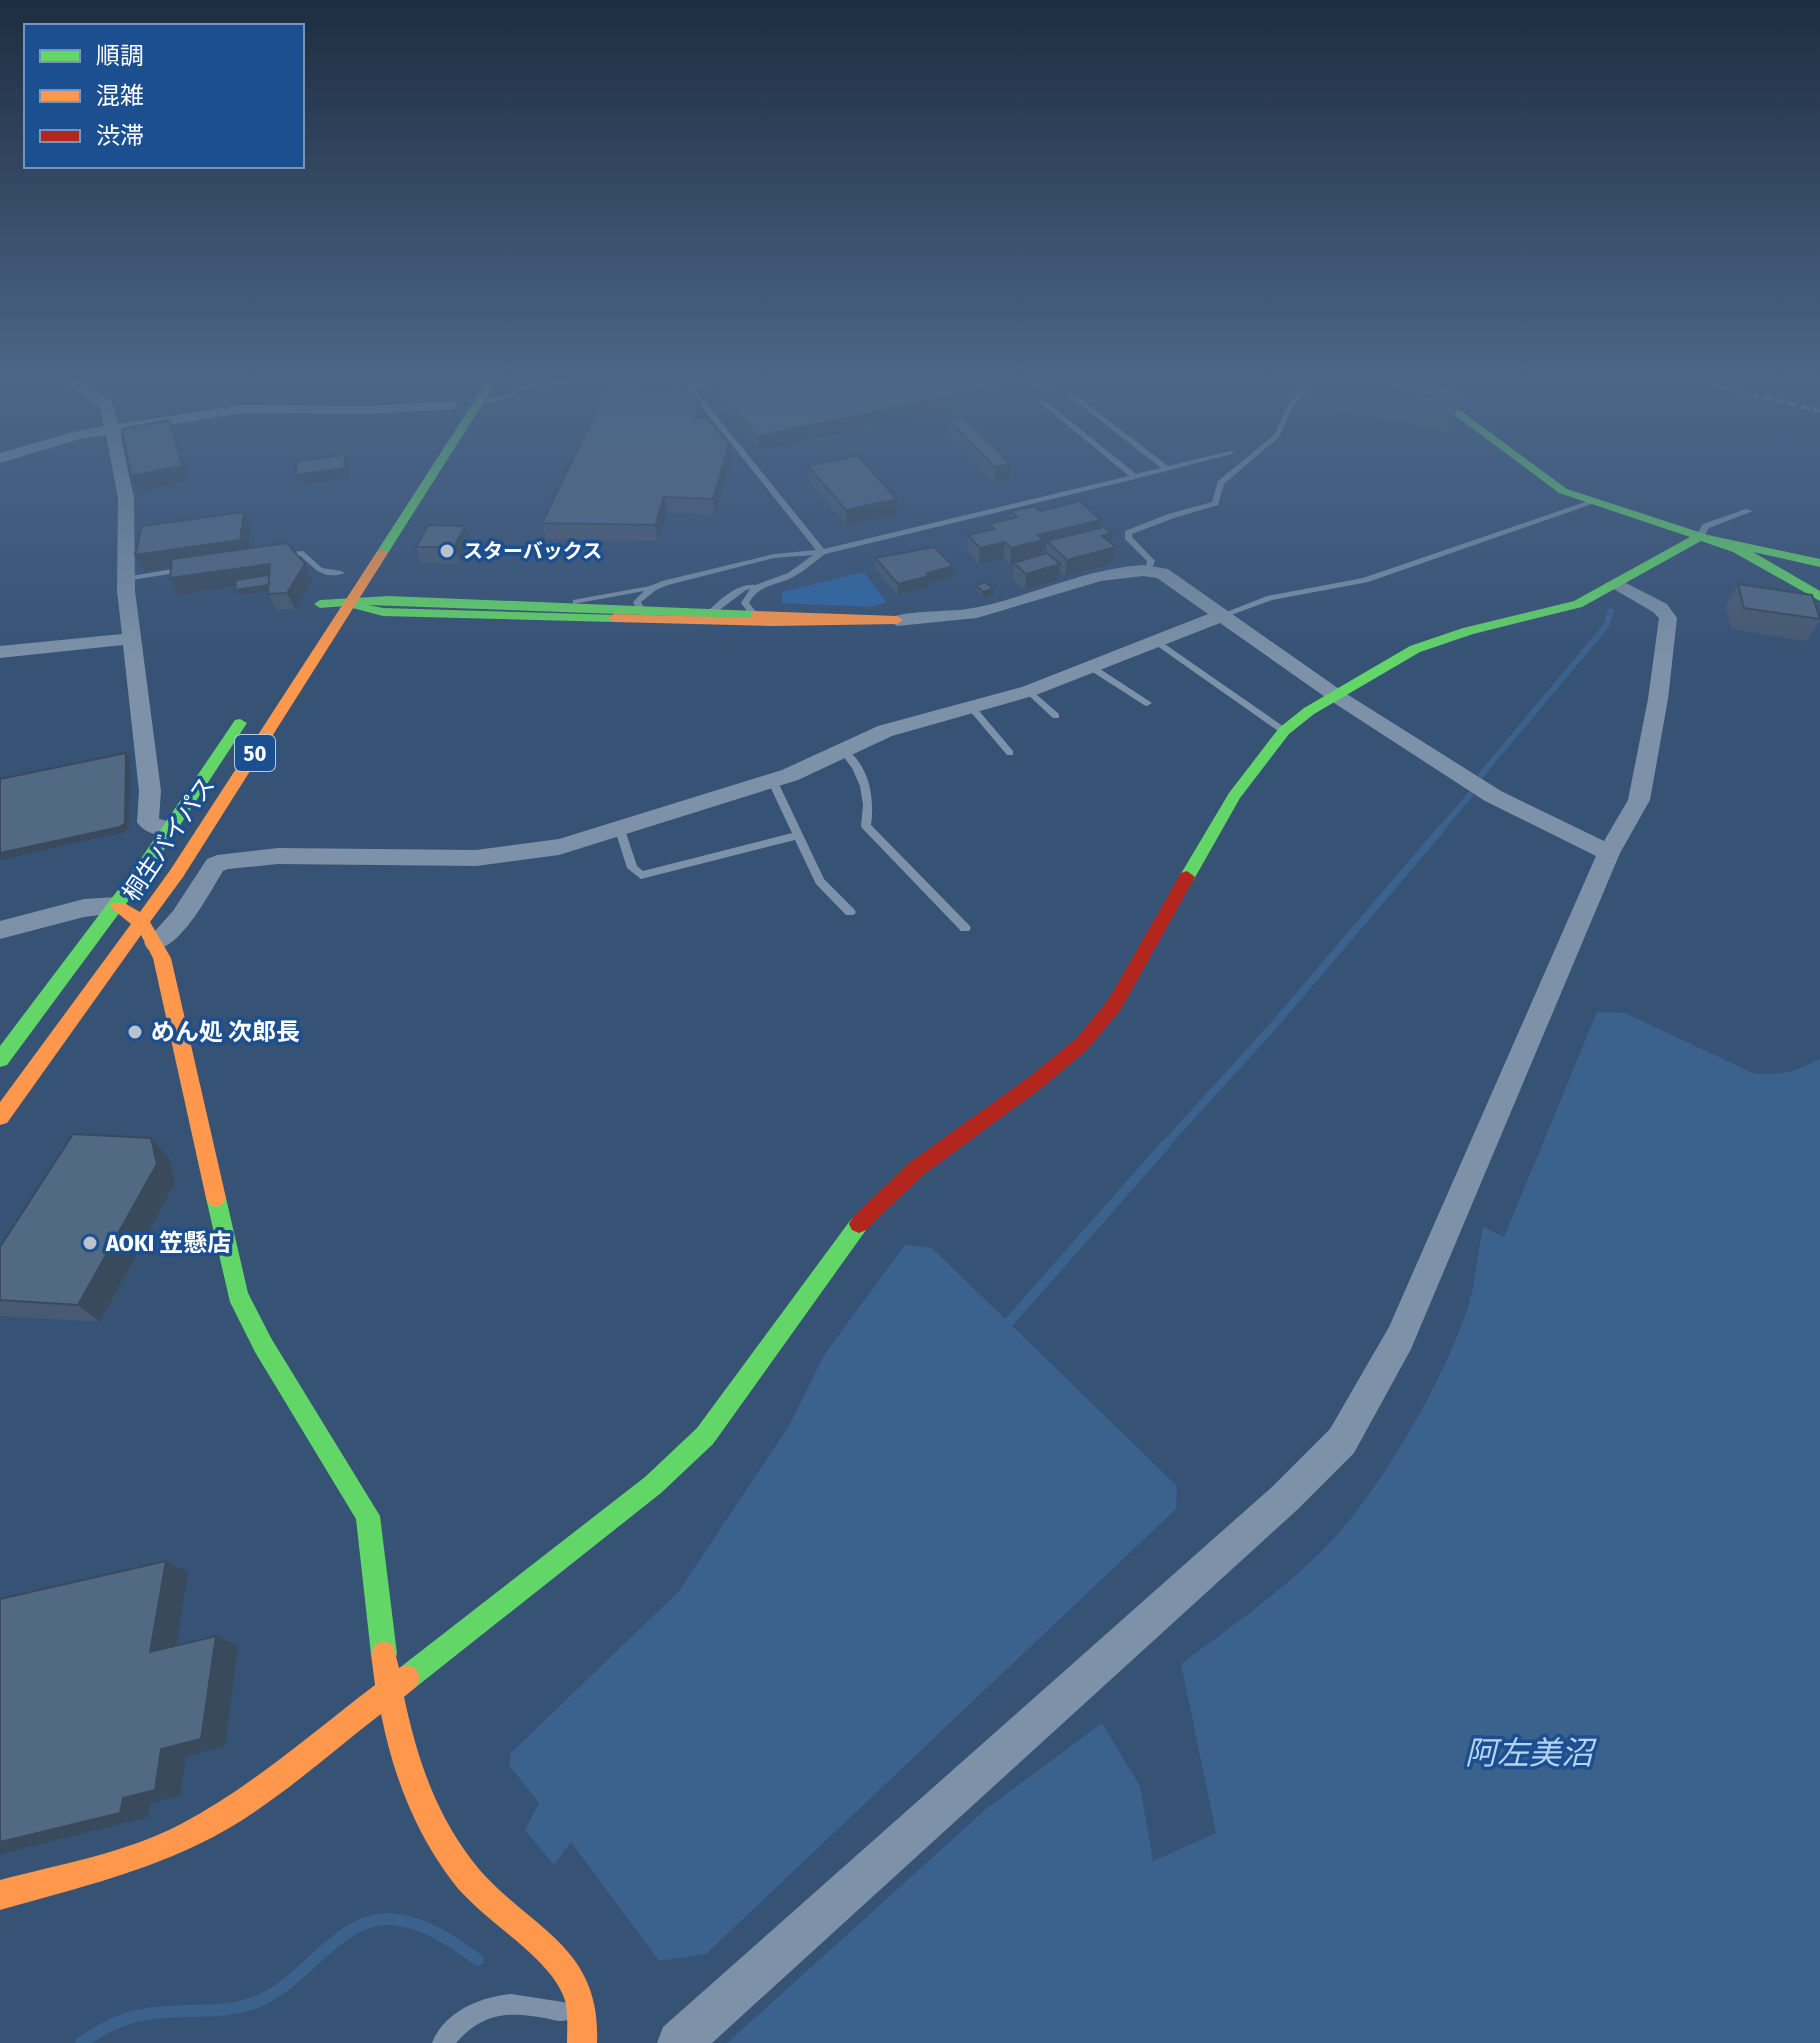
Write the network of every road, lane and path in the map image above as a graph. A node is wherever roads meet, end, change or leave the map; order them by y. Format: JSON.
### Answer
{"nodes":[{"id":1,"x":119,"y":473,"type":"edge"},
{"id":2,"x":434,"y":473,"type":"edge"},
{"id":3,"x":759,"y":473,"type":"edge"},
{"id":4,"x":1130,"y":473,"type":"edge"},
{"id":5,"x":1148,"y":473,"type":"edge"},
{"id":6,"x":1233,"y":473,"type":"edge"},
{"id":7,"x":1538,"y":473,"type":"edge"},
{"id":8,"x":1135,"y":477,"type":"junction"},
{"id":9,"x":1591,"y":503,"type":"junction"},
{"id":10,"x":1749,"y":511,"type":"dead end"},
{"id":11,"x":1699,"y":537,"type":"junction"},
{"id":12,"x":822,"y":552,"type":"junction"},
{"id":13,"x":275,"y":556,"type":"edge"},
{"id":14,"x":1820,"y":563,"type":"edge"},
{"id":15,"x":345,"y":566,"type":"joint"},
{"id":16,"x":198,"y":568,"type":"edge"},
{"id":17,"x":1148,"y":569,"type":"junction"},
{"id":18,"x":125,"y":579,"type":"junction"},
{"id":19,"x":759,"y":584,"type":"junction"},
{"id":20,"x":1614,"y":584,"type":"junction"},
{"id":21,"x":656,"y":587,"type":"junction"},
{"id":22,"x":1820,"y":597,"type":"edge"},
{"id":23,"x":509,"y":603,"type":"junction"},
{"id":24,"x":320,"y":604,"type":"junction"},
{"id":25,"x":350,"y":605,"type":"junction"},
{"id":26,"x":753,"y":613,"type":"junction"},
{"id":27,"x":642,"y":614,"type":"junction"},
{"id":28,"x":1223,"y":615,"type":"junction"},
{"id":29,"x":705,"y":616,"type":"junction"},
{"id":30,"x":850,"y":619,"type":"junction"},
{"id":31,"x":897,"y":620,"type":"joint"},
{"id":32,"x":309,"y":621,"type":"dead end"},
{"id":33,"x":131,"y":639,"type":"junction"},
{"id":34,"x":1156,"y":641,"type":"junction"},
{"id":35,"x":0,"y":652,"type":"edge"},
{"id":36,"x":1091,"y":667,"type":"junction"},
{"id":37,"x":1029,"y":691,"type":"junction"},
{"id":38,"x":1335,"y":695,"type":"junction"},
{"id":39,"x":1147,"y":703,"type":"dead end"},
{"id":40,"x":972,"y":708,"type":"junction"},
{"id":41,"x":246,"y":714,"type":"dead end"},
{"id":42,"x":1056,"y":716,"type":"dead end"},
{"id":43,"x":1284,"y":731,"type":"junction"},
{"id":44,"x":844,"y":751,"type":"junction"},
{"id":45,"x":1010,"y":753,"type":"dead end"},
{"id":46,"x":772,"y":780,"type":"junction"},
{"id":47,"x":168,"y":828,"type":"junction"},
{"id":48,"x":620,"y":830,"type":"junction"},
{"id":49,"x":799,"y":835,"type":"junction"},
{"id":50,"x":1609,"y":853,"type":"junction"},
{"id":51,"x":116,"y":906,"type":"junction"},
{"id":52,"x":850,"y":912,"type":"dead end"},
{"id":53,"x":144,"y":920,"type":"junction"},
{"id":54,"x":965,"y":928,"type":"dead end"},
{"id":55,"x":0,"y":930,"type":"edge"},
{"id":56,"x":156,"y":943,"type":"junction"},
{"id":57,"x":0,"y":1060,"type":"edge"},
{"id":58,"x":0,"y":1117,"type":"edge"},
{"id":59,"x":388,"y":1691,"type":"junction"},
{"id":60,"x":0,"y":1895,"type":"edge"},
{"id":61,"x":583,"y":2017,"type":"junction"},
{"id":62,"x":442,"y":2043,"type":"edge"},
{"id":63,"x":582,"y":2043,"type":"edge"},
{"id":64,"x":679,"y":2043,"type":"edge"}],
"edges":[{"from":1,"to":18,"type":"street"},
{"from":2,"to":25,"type":"main road","name":"桐生バイパス","number":"50"},
{"from":3,"to":12,"type":"lane"},
{"from":4,"to":8,"type":"lane"},
{"from":5,"to":8,"type":"lane"},
{"from":6,"to":17,"type":"lane"},
{"from":7,"to":9,"type":"main road"},
{"from":8,"to":12,"type":"lane"},
{"from":9,"to":11,"type":"main road"},
{"from":9,"to":28,"type":"lane"},
{"from":10,"to":11,"type":"lane"},
{"from":11,"to":14,"type":"main road"},
{"from":11,"to":20,"type":"main road"},
{"from":11,"to":22,"type":"main road"},
{"from":12,"to":19,"type":"lane"},
{"from":12,"to":21,"type":"lane"},
{"from":13,"to":15,"type":"lane"},
{"from":15,"to":24,"type":"main road"},
{"from":16,"to":18,"type":"lane"},
{"from":17,"to":28,"type":"street"},
{"from":17,"to":31,"type":"street"},
{"from":18,"to":33,"type":"street"},
{"from":19,"to":26,"type":"lane"},
{"from":19,"to":29,"type":"lane"},
{"from":20,"to":38,"type":"main road"},
{"from":20,"to":50,"type":"street"},
{"from":21,"to":23,"type":"lane"},
{"from":21,"to":27,"type":"lane"},
{"from":23,"to":25,"type":"main road"},
{"from":23,"to":27,"type":"main road"},
{"from":24,"to":25,"type":"main road"},
{"from":24,"to":32,"type":"main road"},
{"from":25,"to":27,"type":"main road"},
{"from":25,"to":53,"type":"main road","name":"桐生バイパス","number":"50"},
{"from":26,"to":29,"type":"main road"},
{"from":26,"to":30,"type":"main road"},
{"from":27,"to":29,"type":"main road"},
{"from":28,"to":34,"type":"street"},
{"from":28,"to":38,"type":"street"},
{"from":29,"to":30,"type":"main road"},
{"from":30,"to":31,"type":"main road"},
{"from":33,"to":35,"type":"street"},
{"from":33,"to":47,"type":"street"},
{"from":34,"to":36,"type":"street"},
{"from":34,"to":43,"type":"lane"},
{"from":36,"to":37,"type":"street"},
{"from":36,"to":39,"type":"lane"},
{"from":37,"to":40,"type":"street"},
{"from":37,"to":42,"type":"lane"},
{"from":38,"to":43,"type":"main road"},
{"from":38,"to":50,"type":"street"},
{"from":40,"to":44,"type":"street"},
{"from":40,"to":45,"type":"lane"},
{"from":41,"to":47,"type":"main road","name":"桐生バイパス","number":"50"},
{"from":43,"to":59,"type":"main road"},
{"from":44,"to":46,"type":"street"},
{"from":44,"to":54,"type":"lane"},
{"from":46,"to":48,"type":"street"},
{"from":46,"to":49,"type":"lane"},
{"from":47,"to":51,"type":"main road","name":"桐生バイパス","number":"50"},
{"from":48,"to":49,"type":"lane"},
{"from":48,"to":56,"type":"street"},
{"from":49,"to":52,"type":"lane"},
{"from":50,"to":64,"type":"street"},
{"from":51,"to":53,"type":"main road"},
{"from":51,"to":55,"type":"street"},
{"from":51,"to":57,"type":"main road","name":"桐生バイパス","number":"50"},
{"from":53,"to":56,"type":"main road"},
{"from":53,"to":58,"type":"main road","name":"桐生バイパス","number":"50"},
{"from":56,"to":59,"type":"main road"},
{"from":59,"to":60,"type":"main road"},
{"from":59,"to":61,"type":"main road"},
{"from":61,"to":62,"type":"lane"},
{"from":61,"to":63,"type":"main road"}]}
